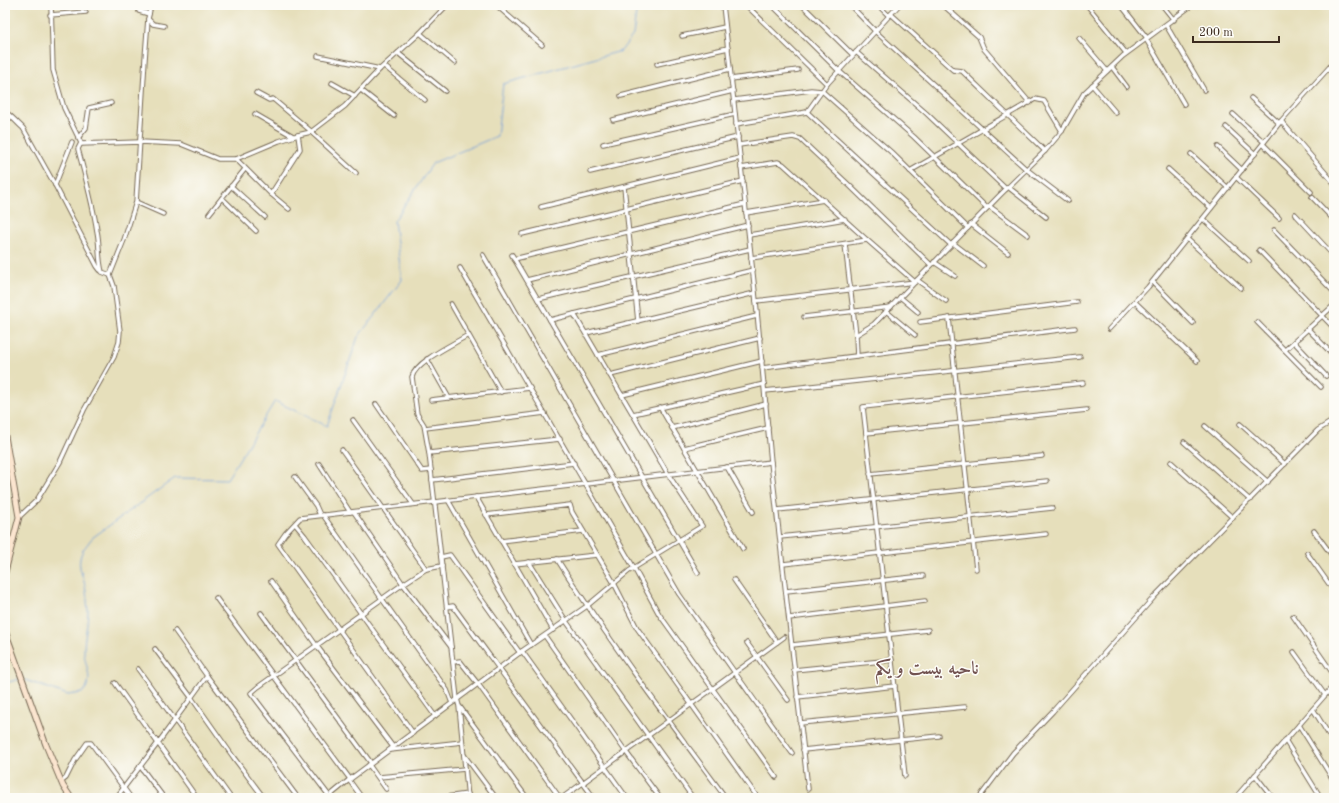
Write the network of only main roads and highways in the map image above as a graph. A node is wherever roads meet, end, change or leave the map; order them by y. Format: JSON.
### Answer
{"nodes":[{"id":1,"x":5,"y":436,"type":"edge"},
{"id":2,"x":14,"y":536,"type":"junction"},
{"id":3,"x":5,"y":548,"type":"edge"},
{"id":4,"x":5,"y":572,"type":"edge"},
{"id":5,"x":5,"y":631,"type":"edge"},
{"id":6,"x":71,"y":798,"type":"edge"}],
"edges":[{"from":1,"to":2,"type":"main road"},
{"from":2,"to":3,"type":"main road"},
{"from":2,"to":4,"type":"main road"},
{"from":5,"to":6,"type":"main road"}]}
